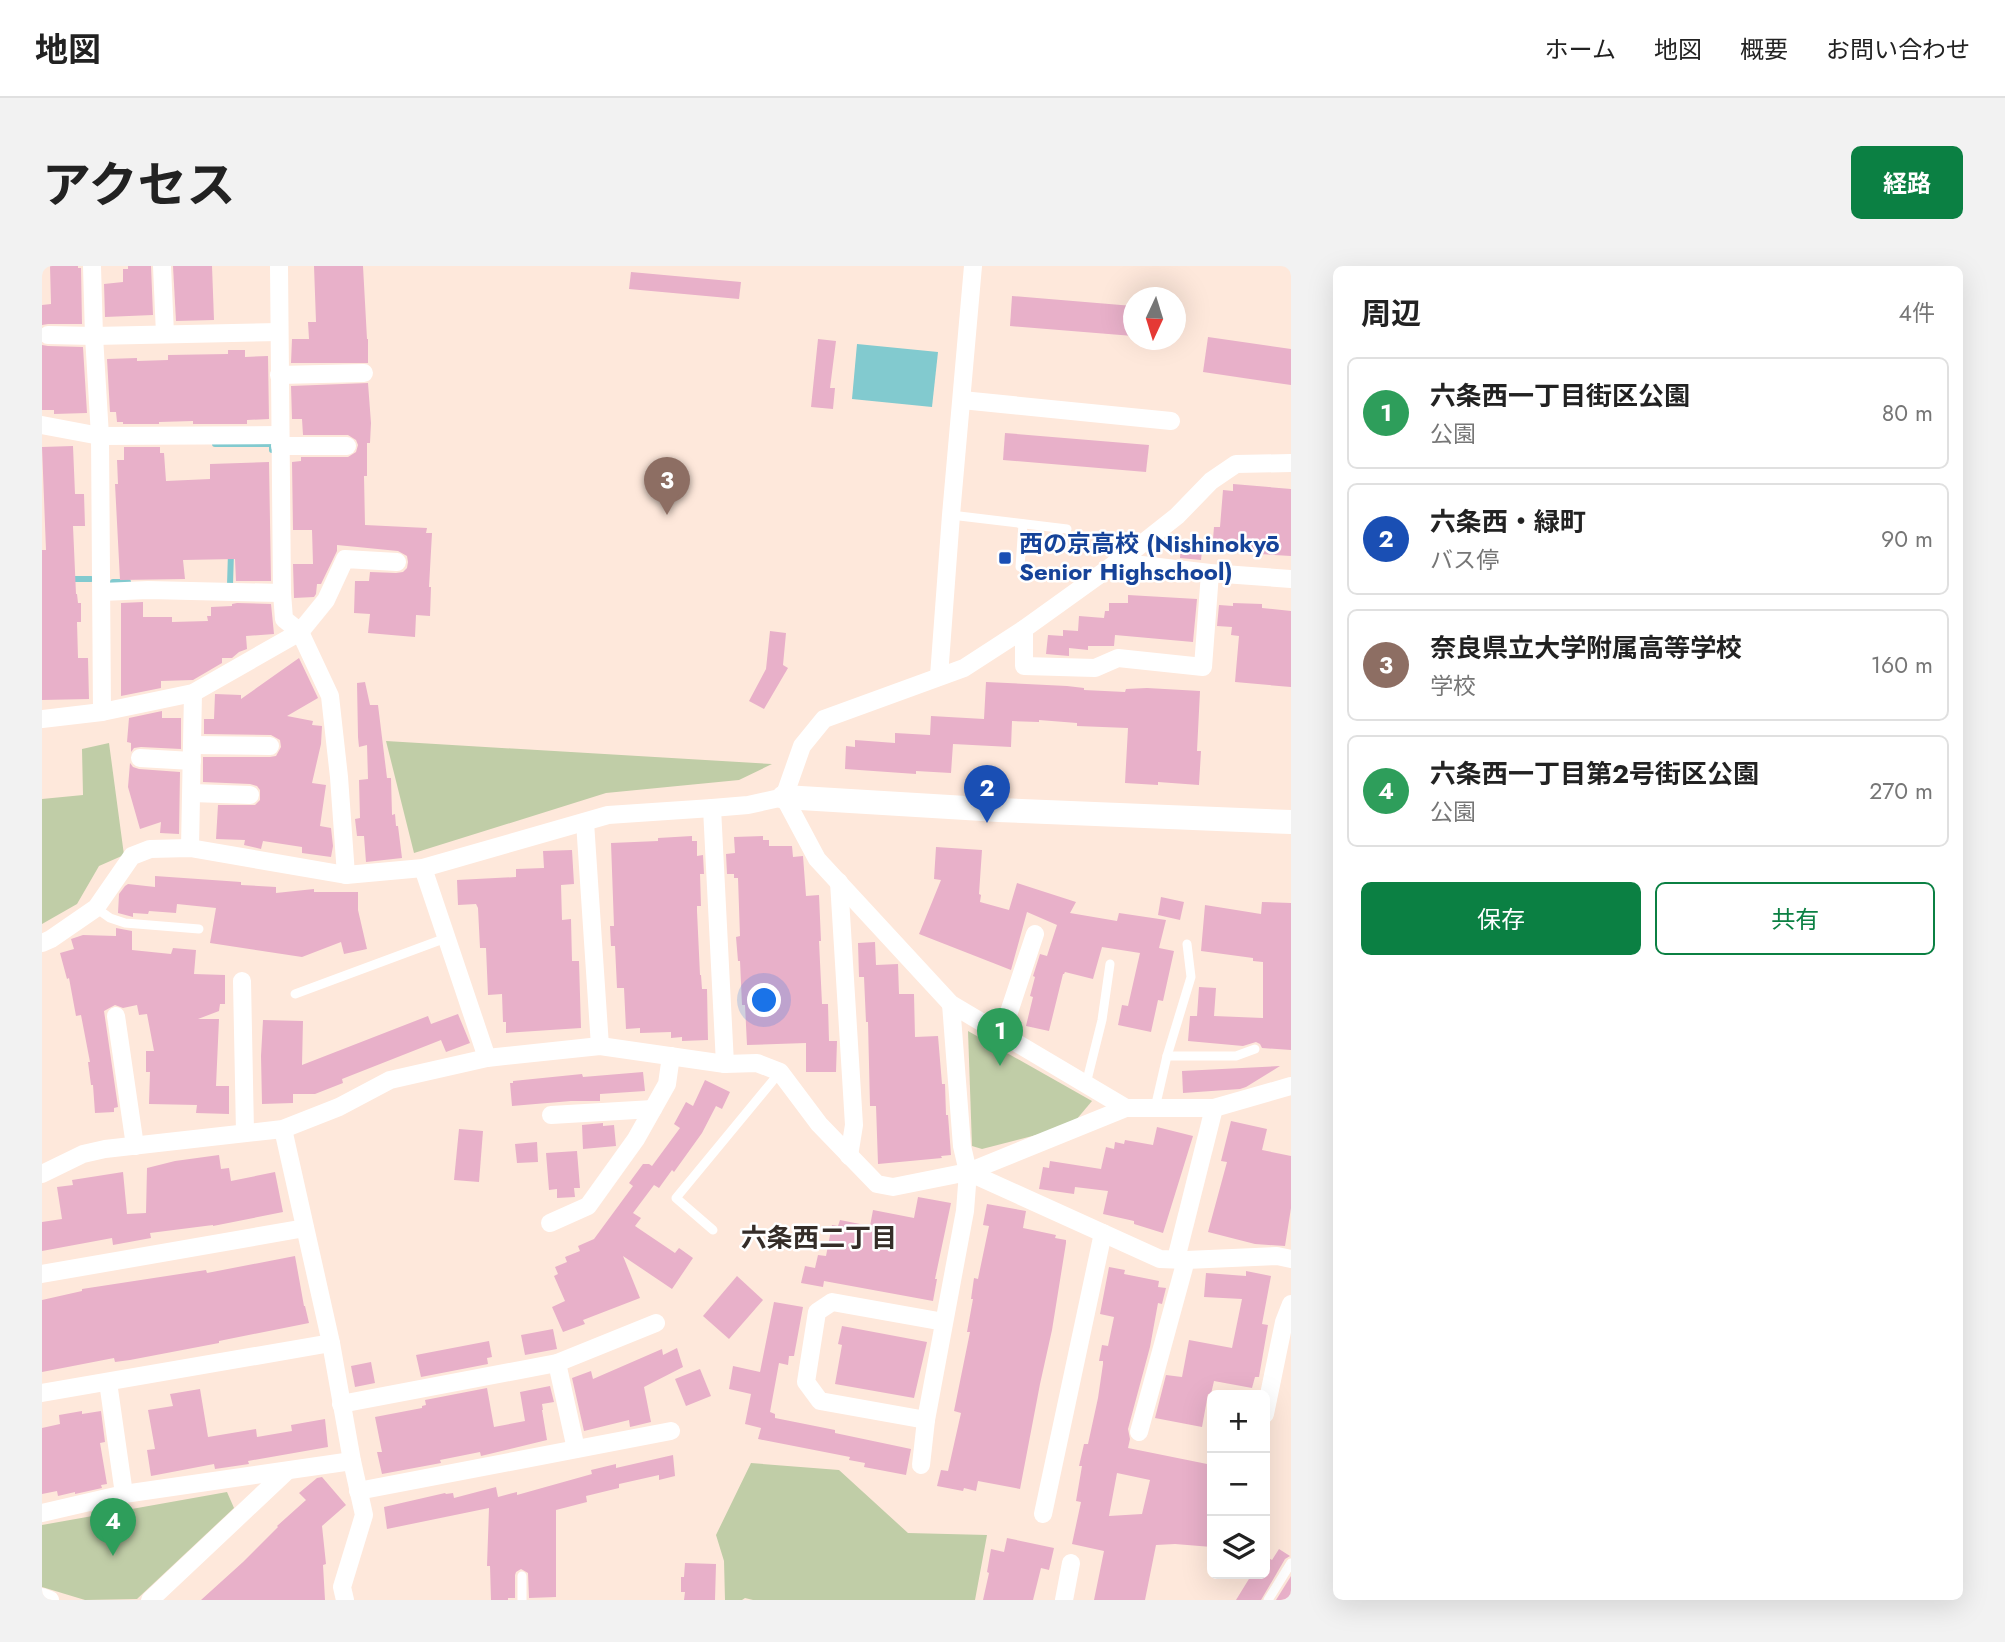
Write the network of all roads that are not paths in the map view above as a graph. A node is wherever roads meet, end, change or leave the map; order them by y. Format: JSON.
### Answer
{"nodes":[{"id":1,"x":92,"y":266,"type":"edge"},
{"id":2,"x":162,"y":266,"type":"edge"},
{"id":3,"x":279,"y":266,"type":"edge"},
{"id":4,"x":973,"y":266,"type":"edge"},
{"id":5,"x":279,"y":332,"type":"junction"},
{"id":6,"x":165,"y":334,"type":"junction"},
{"id":7,"x":48,"y":335,"type":"dead end"},
{"id":8,"x":94,"y":336,"type":"junction"},
{"id":9,"x":363,"y":373,"type":"dead end"},
{"id":10,"x":279,"y":375,"type":"junction"},
{"id":11,"x":962,"y":400,"type":"junction"},
{"id":12,"x":1171,"y":421,"type":"dead end"},
{"id":13,"x":42,"y":425,"type":"edge"},
{"id":14,"x":100,"y":436,"type":"junction"},
{"id":15,"x":280,"y":440,"type":"junction"},
{"id":16,"x":347,"y":446,"type":"dead end"},
{"id":17,"x":1291,"y":463,"type":"edge"},
{"id":18,"x":951,"y":515,"type":"junction"},
{"id":19,"x":1023,"y":524,"type":"junction"},
{"id":20,"x":1067,"y":529,"type":"dead end"},
{"id":21,"x":397,"y":562,"type":"dead end"},
{"id":22,"x":1116,"y":562,"type":"junction"},
{"id":23,"x":1020,"y":568,"type":"dead end"},
{"id":24,"x":1210,"y":573,"type":"junction"},
{"id":25,"x":1291,"y":579,"type":"edge"},
{"id":26,"x":102,"y":592,"type":"junction"},
{"id":27,"x":282,"y":593,"type":"junction"},
{"id":28,"x":1024,"y":629,"type":"junction"},
{"id":29,"x":300,"y":632,"type":"junction"},
{"id":30,"x":939,"y":676,"type":"junction"},
{"id":31,"x":193,"y":693,"type":"junction"},
{"id":32,"x":102,"y":712,"type":"junction"},
{"id":33,"x":42,"y":719,"type":"edge"},
{"id":34,"x":270,"y":746,"type":"dead end"},
{"id":35,"x":192,"y":753,"type":"junction"},
{"id":36,"x":140,"y":758,"type":"dead end"},
{"id":37,"x":192,"y":793,"type":"junction"},
{"id":38,"x":250,"y":795,"type":"dead end"},
{"id":39,"x":784,"y":797,"type":"junction"},
{"id":40,"x":712,"y":808,"type":"junction"},
{"id":41,"x":585,"y":822,"type":"junction"},
{"id":42,"x":1291,"y":822,"type":"edge"},
{"id":43,"x":190,"y":848,"type":"junction"},
{"id":44,"x":423,"y":868,"type":"junction"},
{"id":45,"x":346,"y":875,"type":"junction"},
{"id":46,"x":839,"y":882,"type":"junction"},
{"id":47,"x":96,"y":908,"type":"junction"},
{"id":48,"x":199,"y":929,"type":"dead end"},
{"id":49,"x":1035,"y":934,"type":"dead end"},
{"id":50,"x":446,"y":938,"type":"junction"},
{"id":51,"x":42,"y":943,"type":"edge"},
{"id":52,"x":1187,"y":944,"type":"dead end"},
{"id":53,"x":1110,"y":964,"type":"dead end"},
{"id":54,"x":242,"y":981,"type":"dead end"},
{"id":55,"x":295,"y":994,"type":"dead end"},
{"id":56,"x":951,"y":1003,"type":"junction"},
{"id":57,"x":116,"y":1016,"type":"dead end"},
{"id":58,"x":1002,"y":1033,"type":"junction"},
{"id":59,"x":600,"y":1046,"type":"junction"},
{"id":60,"x":1255,"y":1049,"type":"dead end"},
{"id":61,"x":671,"y":1056,"type":"junction"},
{"id":62,"x":1167,"y":1056,"type":"junction"},
{"id":63,"x":487,"y":1058,"type":"junction"},
{"id":64,"x":725,"y":1064,"type":"junction"},
{"id":65,"x":780,"y":1072,"type":"junction"},
{"id":66,"x":1086,"y":1084,"type":"junction"},
{"id":67,"x":1291,"y":1086,"type":"edge"},
{"id":68,"x":653,"y":1108,"type":"junction"},
{"id":69,"x":1126,"y":1108,"type":"junction"},
{"id":70,"x":1155,"y":1108,"type":"junction"},
{"id":71,"x":1214,"y":1108,"type":"junction"},
{"id":72,"x":551,"y":1115,"type":"dead end"},
{"id":73,"x":282,"y":1129,"type":"junction"},
{"id":74,"x":245,"y":1132,"type":"junction"},
{"id":75,"x":135,"y":1146,"type":"junction"},
{"id":76,"x":849,"y":1156,"type":"junction"},
{"id":77,"x":968,"y":1172,"type":"junction"},
{"id":78,"x":42,"y":1174,"type":"edge"},
{"id":79,"x":550,"y":1223,"type":"dead end"},
{"id":80,"x":305,"y":1228,"type":"junction"},
{"id":81,"x":713,"y":1230,"type":"dead end"},
{"id":82,"x":1103,"y":1233,"type":"junction"},
{"id":83,"x":1291,"y":1259,"type":"edge"},
{"id":84,"x":1181,"y":1260,"type":"junction"},
{"id":85,"x":42,"y":1274,"type":"edge"},
{"id":86,"x":1291,"y":1304,"type":"edge"},
{"id":87,"x":944,"y":1322,"type":"junction"},
{"id":88,"x":656,"y":1323,"type":"dead end"},
{"id":89,"x":331,"y":1343,"type":"junction"},
{"id":90,"x":557,"y":1363,"type":"junction"},
{"id":91,"x":108,"y":1382,"type":"junction"},
{"id":92,"x":1270,"y":1390,"type":"edge"},
{"id":93,"x":42,"y":1393,"type":"edge"},
{"id":94,"x":341,"y":1404,"type":"junction"},
{"id":95,"x":926,"y":1420,"type":"junction"},
{"id":96,"x":671,"y":1431,"type":"dead end"},
{"id":97,"x":1139,"y":1432,"type":"dead end"},
{"id":98,"x":576,"y":1449,"type":"junction"},
{"id":99,"x":352,"y":1461,"type":"junction"},
{"id":100,"x":921,"y":1465,"type":"dead end"},
{"id":101,"x":286,"y":1472,"type":"junction"},
{"id":102,"x":358,"y":1491,"type":"junction"},
{"id":103,"x":124,"y":1494,"type":"junction"},
{"id":104,"x":42,"y":1513,"type":"edge"},
{"id":105,"x":1043,"y":1514,"type":"dead end"},
{"id":106,"x":1071,"y":1563,"type":"dead end"},
{"id":107,"x":1291,"y":1563,"type":"edge"},
{"id":108,"x":522,"y":1576,"type":"dead end"},
{"id":109,"x":42,"y":1597,"type":"edge"},
{"id":110,"x":50,"y":1600,"type":"edge"},
{"id":111,"x":150,"y":1600,"type":"edge"},
{"id":112,"x":345,"y":1600,"type":"edge"},
{"id":113,"x":522,"y":1600,"type":"edge"},
{"id":114,"x":1064,"y":1600,"type":"edge"},
{"id":115,"x":1268,"y":1600,"type":"edge"}],
"edges":[{"from":1,"to":8,"type":"street"},
{"from":2,"to":6,"type":"street"},
{"from":3,"to":5,"type":"street"},
{"from":4,"to":11,"type":"street"},
{"from":5,"to":6,"type":"street"},
{"from":5,"to":10,"type":"street"},
{"from":6,"to":8,"type":"street"},
{"from":7,"to":8,"type":"street"},
{"from":8,"to":14,"type":"street"},
{"from":9,"to":10,"type":"street"},
{"from":10,"to":15,"type":"street"},
{"from":11,"to":12,"type":"street"},
{"from":11,"to":18,"type":"street"},
{"from":13,"to":14,"type":"street"},
{"from":14,"to":15,"type":"street"},
{"from":14,"to":26,"type":"street"},
{"from":15,"to":16,"type":"street"},
{"from":15,"to":27,"type":"street"},
{"from":17,"to":22,"type":"street"},
{"from":18,"to":19,"type":"lane"},
{"from":18,"to":30,"type":"street"},
{"from":19,"to":20,"type":"lane"},
{"from":19,"to":23,"type":"lane"},
{"from":21,"to":29,"type":"street"},
{"from":22,"to":24,"type":"street"},
{"from":22,"to":28,"type":"street"},
{"from":24,"to":25,"type":"street"},
{"from":24,"to":28,"type":"street"},
{"from":26,"to":27,"type":"street"},
{"from":26,"to":32,"type":"street"},
{"from":27,"to":29,"type":"street"},
{"from":28,"to":30,"type":"street"},
{"from":29,"to":31,"type":"street"},
{"from":29,"to":45,"type":"street"},
{"from":30,"to":39,"type":"street"},
{"from":31,"to":32,"type":"street"},
{"from":31,"to":35,"type":"street"},
{"from":32,"to":33,"type":"street"},
{"from":34,"to":35,"type":"street"},
{"from":35,"to":36,"type":"street"},
{"from":35,"to":37,"type":"street"},
{"from":37,"to":38,"type":"street"},
{"from":37,"to":43,"type":"street"},
{"from":39,"to":40,"type":"street"},
{"from":39,"to":42,"type":"street"},
{"from":39,"to":46,"type":"street"},
{"from":40,"to":41,"type":"street"},
{"from":40,"to":64,"type":"street"},
{"from":41,"to":44,"type":"street"},
{"from":41,"to":59,"type":"street"},
{"from":43,"to":45,"type":"street"},
{"from":43,"to":47,"type":"street"},
{"from":44,"to":45,"type":"street"},
{"from":44,"to":50,"type":"street"},
{"from":46,"to":56,"type":"street"},
{"from":46,"to":76,"type":"street"},
{"from":47,"to":48,"type":"lane"},
{"from":47,"to":51,"type":"street"},
{"from":49,"to":58,"type":"street"},
{"from":50,"to":55,"type":"lane"},
{"from":50,"to":63,"type":"street"},
{"from":52,"to":62,"type":"lane"},
{"from":53,"to":66,"type":"lane"},
{"from":54,"to":74,"type":"street"},
{"from":56,"to":58,"type":"street"},
{"from":56,"to":77,"type":"street"},
{"from":57,"to":75,"type":"street"},
{"from":58,"to":66,"type":"street"},
{"from":59,"to":61,"type":"street"},
{"from":59,"to":63,"type":"street"},
{"from":60,"to":62,"type":"lane"},
{"from":61,"to":64,"type":"street"},
{"from":61,"to":68,"type":"street"},
{"from":62,"to":70,"type":"lane"},
{"from":63,"to":73,"type":"street"},
{"from":64,"to":65,"type":"street"},
{"from":65,"to":76,"type":"street"},
{"from":65,"to":81,"type":"lane"},
{"from":66,"to":69,"type":"street"},
{"from":67,"to":71,"type":"street"},
{"from":68,"to":72,"type":"street"},
{"from":68,"to":79,"type":"street"},
{"from":69,"to":70,"type":"street"},
{"from":69,"to":77,"type":"street"},
{"from":70,"to":71,"type":"street"},
{"from":71,"to":84,"type":"street"},
{"from":73,"to":74,"type":"street"},
{"from":73,"to":80,"type":"street"},
{"from":74,"to":75,"type":"street"},
{"from":75,"to":78,"type":"street"},
{"from":76,"to":77,"type":"street"},
{"from":77,"to":82,"type":"street"},
{"from":77,"to":87,"type":"street"},
{"from":80,"to":85,"type":"street"},
{"from":80,"to":89,"type":"street"},
{"from":82,"to":84,"type":"street"},
{"from":82,"to":105,"type":"street"},
{"from":83,"to":84,"type":"street"},
{"from":84,"to":97,"type":"street"},
{"from":86,"to":92,"type":"street"},
{"from":87,"to":95,"type":"street"},
{"from":87,"to":95,"type":"street"},
{"from":88,"to":90,"type":"street"},
{"from":89,"to":91,"type":"street"},
{"from":89,"to":94,"type":"street"},
{"from":90,"to":94,"type":"street"},
{"from":90,"to":98,"type":"street"},
{"from":91,"to":93,"type":"street"},
{"from":91,"to":103,"type":"street"},
{"from":94,"to":99,"type":"street"},
{"from":95,"to":100,"type":"street"},
{"from":96,"to":98,"type":"street"},
{"from":98,"to":102,"type":"street"},
{"from":99,"to":101,"type":"street"},
{"from":99,"to":102,"type":"street"},
{"from":101,"to":103,"type":"street"},
{"from":101,"to":111,"type":"street"},
{"from":102,"to":112,"type":"street"},
{"from":103,"to":104,"type":"street"},
{"from":106,"to":114,"type":"street"},
{"from":107,"to":115,"type":"lane"},
{"from":108,"to":113,"type":"lane"},
{"from":109,"to":110,"type":"street"}]}
